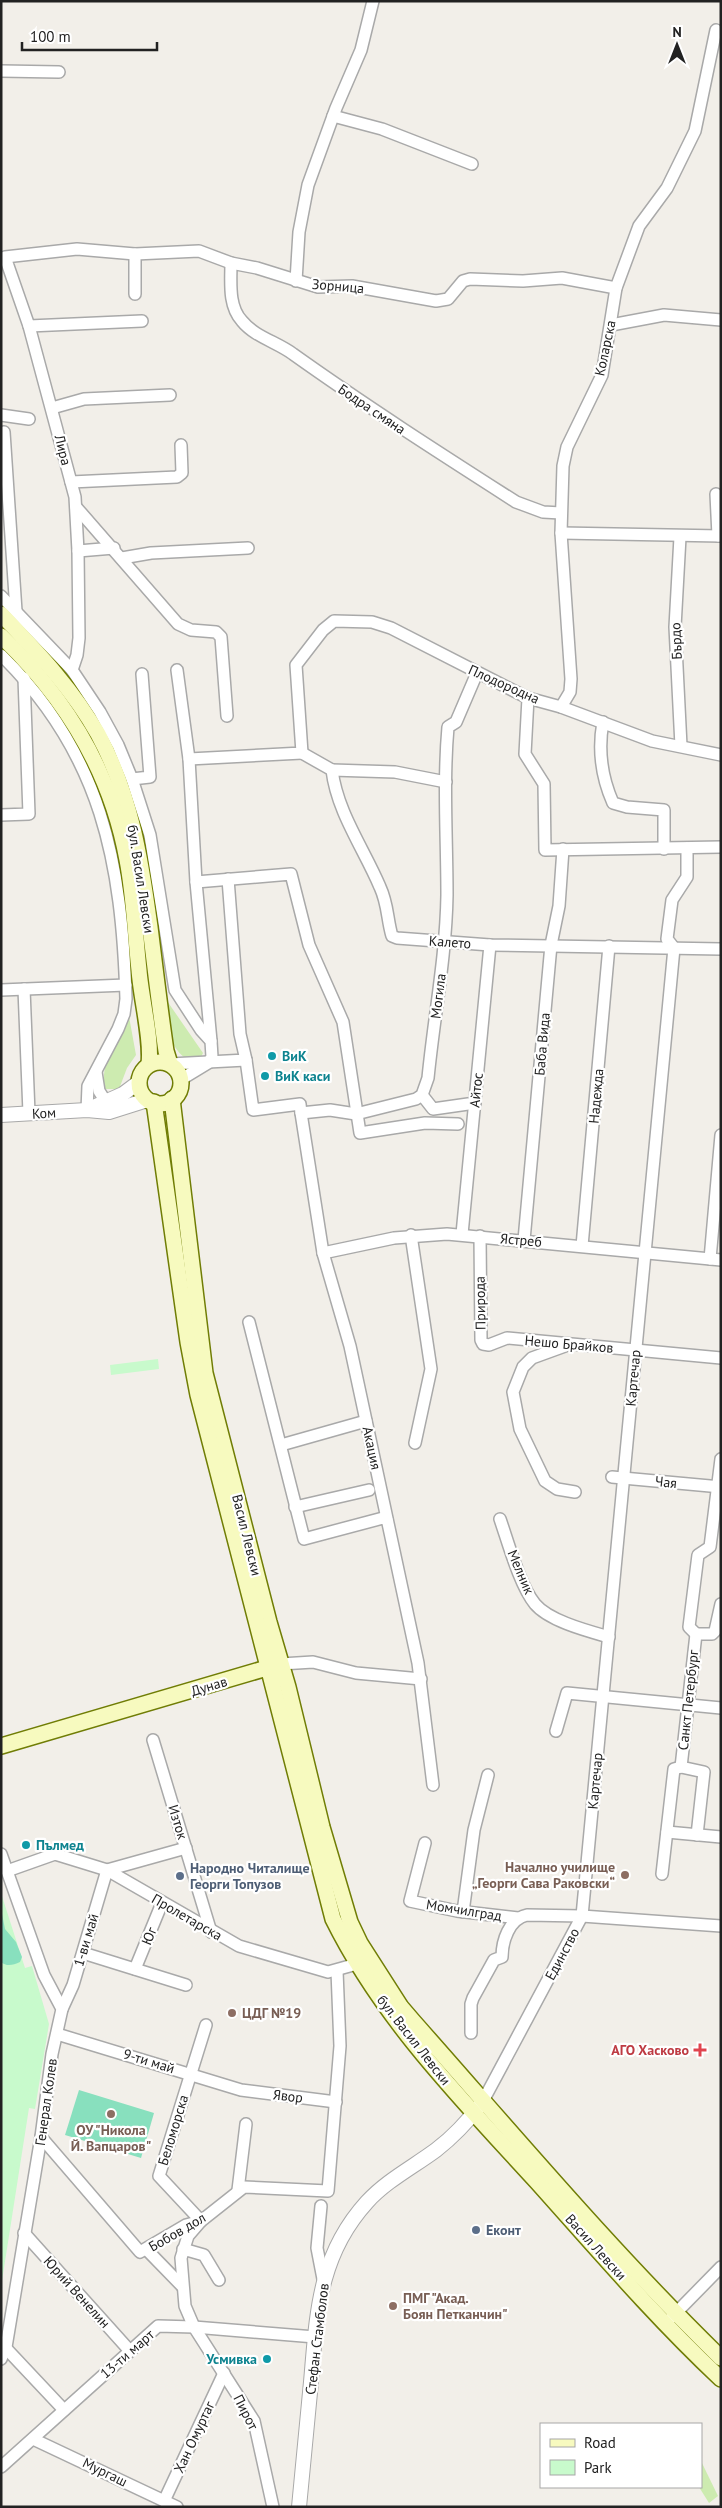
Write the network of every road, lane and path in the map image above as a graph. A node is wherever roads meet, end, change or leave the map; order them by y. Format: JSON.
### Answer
{"nodes":[{"id":1,"x":373,"y":1,"type":"edge"},
{"id":2,"x":716,"y":30,"type":"dead end"},
{"id":3,"x":1,"y":71,"type":"edge"},
{"id":4,"x":59,"y":72,"type":"dead end"},
{"id":5,"x":333,"y":116,"type":"junction"},
{"id":6,"x":472,"y":164,"type":"dead end"},
{"id":7,"x":135,"y":254,"type":"junction"},
{"id":8,"x":26,"y":255,"type":"joint"},
{"id":9,"x":3,"y":257,"type":"edge"},
{"id":10,"x":231,"y":263,"type":"junction"},
{"id":11,"x":296,"y":281,"type":"junction"},
{"id":12,"x":616,"y":288,"type":"junction"},
{"id":13,"x":135,"y":294,"type":"dead end"},
{"id":14,"x":721,"y":320,"type":"edge"},
{"id":15,"x":142,"y":321,"type":"dead end"},
{"id":16,"x":611,"y":325,"type":"junction"},
{"id":17,"x":29,"y":326,"type":"junction"},
{"id":18,"x":170,"y":395,"type":"dead end"},
{"id":19,"x":52,"y":408,"type":"junction"},
{"id":20,"x":2,"y":415,"type":"edge"},
{"id":21,"x":29,"y":419,"type":"dead end"},
{"id":22,"x":3,"y":432,"type":"edge"},
{"id":23,"x":181,"y":445,"type":"dead end"},
{"id":24,"x":4,"y":474,"type":"edge"},
{"id":25,"x":71,"y":482,"type":"junction"},
{"id":26,"x":716,"y":494,"type":"dead end"},
{"id":27,"x":76,"y":507,"type":"junction"},
{"id":28,"x":561,"y":513,"type":"junction"},
{"id":29,"x":561,"y":533,"type":"junction"},
{"id":30,"x":720,"y":536,"type":"edge"},
{"id":31,"x":680,"y":537,"type":"junction"},
{"id":32,"x":114,"y":548,"type":"junction"},
{"id":33,"x":248,"y":548,"type":"dead end"},
{"id":34,"x":78,"y":551,"type":"junction"},
{"id":35,"x":122,"y":558,"type":"junction"},
{"id":36,"x":1,"y":596,"type":"edge"},
{"id":37,"x":9,"y":612,"type":"edge"},
{"id":38,"x":1,"y":636,"type":"edge"},
{"id":39,"x":1,"y":655,"type":"edge"},
{"id":40,"x":72,"y":670,"type":"junction"},
{"id":41,"x":177,"y":670,"type":"dead end"},
{"id":42,"x":478,"y":673,"type":"junction"},
{"id":43,"x":142,"y":674,"type":"dead end"},
{"id":44,"x":24,"y":678,"type":"junction"},
{"id":45,"x":528,"y":698,"type":"junction"},
{"id":46,"x":561,"y":707,"type":"junction"},
{"id":47,"x":227,"y":716,"type":"dead end"},
{"id":48,"x":603,"y":722,"type":"junction"},
{"id":49,"x":681,"y":746,"type":"junction"},
{"id":50,"x":302,"y":752,"type":"junction"},
{"id":51,"x":721,"y":755,"type":"edge"},
{"id":52,"x":189,"y":759,"type":"junction"},
{"id":53,"x":332,"y":770,"type":"junction"},
{"id":54,"x":132,"y":779,"type":"junction"},
{"id":55,"x":446,"y":782,"type":"junction"},
{"id":56,"x":1,"y":815,"type":"edge"},
{"id":57,"x":721,"y":847,"type":"edge"},
{"id":58,"x":687,"y":848,"type":"junction"},
{"id":59,"x":563,"y":849,"type":"junction"},
{"id":60,"x":664,"y":849,"type":"junction"},
{"id":61,"x":228,"y":879,"type":"junction"},
{"id":62,"x":196,"y":882,"type":"junction"},
{"id":63,"x":444,"y":942,"type":"junction"},
{"id":64,"x":490,"y":945,"type":"junction"},
{"id":65,"x":551,"y":945,"type":"junction"},
{"id":66,"x":609,"y":946,"type":"junction"},
{"id":67,"x":674,"y":948,"type":"junction"},
{"id":68,"x":721,"y":949,"type":"edge"},
{"id":69,"x":126,"y":985,"type":"junction"},
{"id":70,"x":24,"y":989,"type":"junction"},
{"id":71,"x":1,"y":990,"type":"edge"},
{"id":72,"x":212,"y":1042,"type":"junction"},
{"id":73,"x":246,"y":1060,"type":"junction"},
{"id":74,"x":208,"y":1063,"type":"junction"},
{"id":75,"x":149,"y":1064,"type":"junction"},
{"id":76,"x":170,"y":1064,"type":"junction"},
{"id":77,"x":96,"y":1072,"type":"junction"},
{"id":78,"x":180,"y":1080,"type":"junction"},
{"id":79,"x":139,"y":1082,"type":"junction"},
{"id":80,"x":422,"y":1095,"type":"junction"},
{"id":81,"x":172,"y":1099,"type":"junction"},
{"id":82,"x":150,"y":1101,"type":"junction"},
{"id":83,"x":106,"y":1102,"type":"junction"},
{"id":84,"x":475,"y":1103,"type":"junction"},
{"id":85,"x":86,"y":1110,"type":"junction"},
{"id":86,"x":29,"y":1113,"type":"junction"},
{"id":87,"x":301,"y":1113,"type":"junction"},
{"id":88,"x":356,"y":1114,"type":"junction"},
{"id":89,"x":1,"y":1115,"type":"edge"},
{"id":90,"x":458,"y":1124,"type":"dead end"},
{"id":91,"x":721,"y":1135,"type":"edge"},
{"id":92,"x":462,"y":1234,"type":"junction"},
{"id":93,"x":411,"y":1235,"type":"junction"},
{"id":94,"x":480,"y":1236,"type":"junction"},
{"id":95,"x":524,"y":1240,"type":"junction"},
{"id":96,"x":582,"y":1246,"type":"junction"},
{"id":97,"x":645,"y":1252,"type":"junction"},
{"id":98,"x":323,"y":1253,"type":"junction"},
{"id":99,"x":715,"y":1259,"type":"edge"},
{"id":100,"x":249,"y":1322,"type":"dead end"},
{"id":101,"x":507,"y":1338,"type":"joint"},
{"id":102,"x":572,"y":1344,"type":"junction"},
{"id":103,"x":636,"y":1350,"type":"junction"},
{"id":104,"x":721,"y":1358,"type":"edge"},
{"id":105,"x":366,"y":1422,"type":"junction"},
{"id":106,"x":416,"y":1443,"type":"dead end"},
{"id":107,"x":281,"y":1445,"type":"junction"},
{"id":108,"x":721,"y":1459,"type":"edge"},
{"id":109,"x":612,"y":1477,"type":"dead end"},
{"id":110,"x":624,"y":1478,"type":"junction"},
{"id":111,"x":719,"y":1487,"type":"edge"},
{"id":112,"x":369,"y":1490,"type":"dead end"},
{"id":113,"x":575,"y":1492,"type":"dead end"},
{"id":114,"x":295,"y":1507,"type":"junction"},
{"id":115,"x":500,"y":1518,"type":"dead end"},
{"id":116,"x":387,"y":1520,"type":"junction"},
{"id":117,"x":715,"y":1550,"type":"edge"},
{"id":118,"x":721,"y":1604,"type":"edge"},
{"id":119,"x":696,"y":1634,"type":"junction"},
{"id":120,"x":609,"y":1637,"type":"junction"},
{"id":121,"x":274,"y":1666,"type":"junction"},
{"id":122,"x":421,"y":1679,"type":"junction"},
{"id":123,"x":603,"y":1697,"type":"junction"},
{"id":124,"x":689,"y":1705,"type":"junction"},
{"id":125,"x":721,"y":1708,"type":"edge"},
{"id":126,"x":556,"y":1731,"type":"dead end"},
{"id":127,"x":153,"y":1740,"type":"dead end"},
{"id":128,"x":1,"y":1746,"type":"edge"},
{"id":129,"x":681,"y":1767,"type":"junction"},
{"id":130,"x":488,"y":1775,"type":"dead end"},
{"id":131,"x":433,"y":1785,"type":"dead end"},
{"id":132,"x":667,"y":1832,"type":"junction"},
{"id":133,"x":698,"y":1834,"type":"junction"},
{"id":134,"x":721,"y":1837,"type":"edge"},
{"id":135,"x":425,"y":1842,"type":"dead end"},
{"id":136,"x":186,"y":1848,"type":"junction"},
{"id":137,"x":1,"y":1854,"type":"edge"},
{"id":138,"x":107,"y":1870,"type":"junction"},
{"id":139,"x":7,"y":1871,"type":"junction"},
{"id":140,"x":662,"y":1874,"type":"dead end"},
{"id":141,"x":162,"y":1903,"type":"junction"},
{"id":142,"x":463,"y":1912,"type":"junction"},
{"id":143,"x":582,"y":1916,"type":"junction"},
{"id":144,"x":518,"y":1918,"type":"junction"},
{"id":145,"x":721,"y":1926,"type":"edge"},
{"id":146,"x":212,"y":1932,"type":"junction"},
{"id":147,"x":82,"y":1953,"type":"junction"},
{"id":148,"x":365,"y":1961,"type":"junction"},
{"id":149,"x":136,"y":1969,"type":"junction"},
{"id":150,"x":337,"y":1971,"type":"junction"},
{"id":151,"x":186,"y":1985,"type":"dead end"},
{"id":152,"x":62,"y":2009,"type":"junction"},
{"id":153,"x":206,"y":2025,"type":"dead end"},
{"id":154,"x":471,"y":2033,"type":"dead end"},
{"id":155,"x":57,"y":2034,"type":"junction"},
{"id":156,"x":191,"y":2074,"type":"junction"},
{"id":157,"x":241,"y":2090,"type":"joint"},
{"id":158,"x":336,"y":2102,"type":"junction"},
{"id":159,"x":478,"y":2107,"type":"junction"},
{"id":160,"x":246,"y":2124,"type":"dead end"},
{"id":161,"x":41,"y":2137,"type":"junction"},
{"id":162,"x":238,"y":2190,"type":"junction"},
{"id":163,"x":321,"y":2206,"type":"dead end"},
{"id":164,"x":201,"y":2221,"type":"junction"},
{"id":165,"x":24,"y":2234,"type":"junction"},
{"id":166,"x":183,"y":2249,"type":"junction"},
{"id":167,"x":142,"y":2251,"type":"junction"},
{"id":168,"x":721,"y":2267,"type":"edge"},
{"id":169,"x":323,"y":2279,"type":"junction"},
{"id":170,"x":219,"y":2280,"type":"dead end"},
{"id":171,"x":182,"y":2286,"type":"junction"},
{"id":172,"x":670,"y":2319,"type":"junction"},
{"id":173,"x":194,"y":2327,"type":"junction"},
{"id":174,"x":315,"y":2337,"type":"junction"},
{"id":175,"x":4,"y":2345,"type":"edge"},
{"id":176,"x":130,"y":2351,"type":"junction"},
{"id":177,"x":1,"y":2358,"type":"edge"},
{"id":178,"x":721,"y":2358,"type":"edge"},
{"id":179,"x":224,"y":2373,"type":"junction"},
{"id":180,"x":721,"y":2379,"type":"edge"},
{"id":181,"x":64,"y":2410,"type":"junction"},
{"id":182,"x":33,"y":2439,"type":"junction"},
{"id":183,"x":1,"y":2468,"type":"edge"},
{"id":184,"x":164,"y":2501,"type":"junction"},
{"id":185,"x":177,"y":2507,"type":"edge"},
{"id":186,"x":273,"y":2507,"type":"edge"},
{"id":187,"x":299,"y":2507,"type":"edge"}],
"edges":[{"from":1,"to":5,"type":"street"},
{"from":2,"to":12,"type":"street","name":"Коларска"},
{"from":3,"to":4,"type":"street"},
{"from":5,"to":6,"type":"street"},
{"from":5,"to":11,"type":"street"},
{"from":7,"to":8,"type":"street","name":"Зорница"},
{"from":7,"to":10,"type":"street","name":"Зорница"},
{"from":7,"to":13,"type":"street"},
{"from":8,"to":9,"type":"street","name":"Лира"},
{"from":9,"to":17,"type":"street","name":"Лира"},
{"from":10,"to":11,"type":"street","name":"Зорница"},
{"from":10,"to":28,"type":"street","name":"Бодра смяна"},
{"from":11,"to":12,"type":"street","name":"Зорница"},
{"from":12,"to":16,"type":"street","name":"Коларска"},
{"from":14,"to":16,"type":"street"},
{"from":15,"to":17,"type":"street"},
{"from":16,"to":28,"type":"street","name":"Коларска"},
{"from":17,"to":19,"type":"street","name":"Лира"},
{"from":18,"to":19,"type":"street"},
{"from":19,"to":25,"type":"street","name":"Лира"},
{"from":20,"to":21,"type":"street"},
{"from":20,"to":22,"type":"street"},
{"from":22,"to":24,"type":"street"},
{"from":23,"to":25,"type":"street"},
{"from":24,"to":37,"type":"street"},
{"from":25,"to":27,"type":"street","name":"Лира"},
{"from":26,"to":30,"type":"street"},
{"from":27,"to":32,"type":"street"},
{"from":27,"to":34,"type":"street","name":"Лира"},
{"from":28,"to":29,"type":"street","name":"Коларска"},
{"from":29,"to":31,"type":"street"},
{"from":29,"to":46,"type":"street","name":"Коларска"},
{"from":30,"to":31,"type":"street"},
{"from":31,"to":49,"type":"street","name":"Бърдо"},
{"from":32,"to":34,"type":"street"},
{"from":32,"to":35,"type":"street"},
{"from":33,"to":35,"type":"street"},
{"from":34,"to":40,"type":"street","name":"Лира"},
{"from":35,"to":47,"type":"street"},
{"from":36,"to":37,"type":"street"},
{"from":37,"to":40,"type":"street"},
{"from":37,"to":76,"type":"main road","name":"бул. Васил Левски"},
{"from":38,"to":75,"type":"main road","name":"бул. Васил Левски"},
{"from":39,"to":44,"type":"street"},
{"from":40,"to":54,"type":"street"},
{"from":41,"to":52,"type":"street"},
{"from":42,"to":45,"type":"street","name":"Плодородна"},
{"from":42,"to":50,"type":"street","name":"Плодородна"},
{"from":42,"to":55,"type":"street","name":"Могила"},
{"from":43,"to":54,"type":"street"},
{"from":44,"to":56,"type":"street"},
{"from":44,"to":69,"type":"street"},
{"from":45,"to":46,"type":"street","name":"Плодородна"},
{"from":45,"to":59,"type":"street"},
{"from":46,"to":48,"type":"street","name":"Плодородна"},
{"from":48,"to":49,"type":"street","name":"Плодородна"},
{"from":48,"to":60,"type":"street"},
{"from":49,"to":51,"type":"street","name":"Плодородна"},
{"from":50,"to":52,"type":"street"},
{"from":50,"to":53,"type":"street"},
{"from":52,"to":62,"type":"street"},
{"from":53,"to":55,"type":"street"},
{"from":53,"to":63,"type":"street","name":"Калето"},
{"from":54,"to":72,"type":"street"},
{"from":55,"to":63,"type":"street","name":"Могила"},
{"from":57,"to":58,"type":"street"},
{"from":58,"to":60,"type":"street"},
{"from":58,"to":67,"type":"street","name":"Картечар"},
{"from":59,"to":60,"type":"street"},
{"from":59,"to":65,"type":"street","name":"Баба Вида"},
{"from":61,"to":62,"type":"street"},
{"from":61,"to":73,"type":"street"},
{"from":61,"to":88,"type":"street"},
{"from":62,"to":72,"type":"street"},
{"from":63,"to":64,"type":"street","name":"Калето"},
{"from":63,"to":80,"type":"street","name":"Могила"},
{"from":64,"to":65,"type":"street","name":"Калето"},
{"from":64,"to":84,"type":"street","name":"Айтос"},
{"from":65,"to":66,"type":"street","name":"Калето"},
{"from":65,"to":95,"type":"street","name":"Баба Вида"},
{"from":66,"to":67,"type":"street","name":"Калето"},
{"from":66,"to":96,"type":"street","name":"Надежда"},
{"from":67,"to":68,"type":"street","name":"Калето"},
{"from":67,"to":97,"type":"street","name":"Картечар"},
{"from":69,"to":70,"type":"street"},
{"from":69,"to":77,"type":"street"},
{"from":70,"to":71,"type":"street"},
{"from":70,"to":86,"type":"street"},
{"from":72,"to":74,"type":"street"},
{"from":73,"to":74,"type":"street"},
{"from":73,"to":87,"type":"street"},
{"from":74,"to":76,"type":"street"},
{"from":74,"to":78,"type":"street"},
{"from":75,"to":76,"type":"main road"},
{"from":75,"to":79,"type":"main road"},
{"from":76,"to":78,"type":"main road"},
{"from":77,"to":83,"type":"street"},
{"from":77,"to":85,"type":"street"},
{"from":78,"to":81,"type":"main road"},
{"from":79,"to":82,"type":"main road"},
{"from":79,"to":83,"type":"street"},
{"from":80,"to":84,"type":"street"},
{"from":80,"to":88,"type":"street"},
{"from":81,"to":82,"type":"main road"},
{"from":81,"to":121,"type":"main road","name":"Васил Левски"},
{"from":82,"to":85,"type":"street"},
{"from":82,"to":121,"type":"main road","name":"Васил Левски"},
{"from":83,"to":85,"type":"street"},
{"from":84,"to":92,"type":"street","name":"Айтос"},
{"from":85,"to":86,"type":"street","name":"Ком"},
{"from":86,"to":89,"type":"street","name":"Ком"},
{"from":87,"to":88,"type":"street"},
{"from":87,"to":98,"type":"street","name":"Акация"},
{"from":88,"to":90,"type":"street"},
{"from":91,"to":99,"type":"street"},
{"from":92,"to":93,"type":"street","name":"Ястреб"},
{"from":92,"to":94,"type":"street","name":"Ястреб"},
{"from":93,"to":98,"type":"street","name":"Ястреб"},
{"from":93,"to":106,"type":"street"},
{"from":94,"to":95,"type":"street","name":"Ястреб"},
{"from":94,"to":101,"type":"street","name":"Природа"},
{"from":95,"to":96,"type":"street","name":"Ястреб"},
{"from":96,"to":97,"type":"street","name":"Ястреб"},
{"from":97,"to":99,"type":"street","name":"Ястреб"},
{"from":97,"to":103,"type":"street","name":"Картечар"},
{"from":98,"to":105,"type":"street","name":"Акация"},
{"from":100,"to":107,"type":"street"},
{"from":101,"to":102,"type":"street","name":"Нешо Брайков"},
{"from":102,"to":103,"type":"street","name":"Нешо Брайков"},
{"from":102,"to":113,"type":"street"},
{"from":103,"to":104,"type":"street","name":"Нешо Брайков"},
{"from":103,"to":110,"type":"street","name":"Картечар"},
{"from":105,"to":107,"type":"street"},
{"from":105,"to":116,"type":"street","name":"Акация"},
{"from":107,"to":114,"type":"street"},
{"from":108,"to":111,"type":"street","name":"Санкт Петербург"},
{"from":109,"to":110,"type":"street","name":"Чая"},
{"from":110,"to":111,"type":"street","name":"Чая"},
{"from":110,"to":120,"type":"street","name":"Картечар"},
{"from":111,"to":117,"type":"street","name":"Санкт Петербург"},
{"from":112,"to":114,"type":"street"},
{"from":114,"to":116,"type":"street"},
{"from":115,"to":120,"type":"street","name":"Мелник"},
{"from":116,"to":122,"type":"street","name":"Акация"},
{"from":117,"to":119,"type":"street","name":"Санкт Петербург"},
{"from":118,"to":119,"type":"street","name":"Санкт Петербург"},
{"from":119,"to":124,"type":"street","name":"Санкт Петербург"},
{"from":120,"to":123,"type":"street","name":"Картечар"},
{"from":121,"to":122,"type":"street","name":"Дунав"},
{"from":121,"to":128,"type":"main road","name":"Дунав"},
{"from":121,"to":148,"type":"main road","name":"Васил Левски"},
{"from":122,"to":131,"type":"street","name":"Акация"},
{"from":123,"to":124,"type":"street"},
{"from":123,"to":126,"type":"street"},
{"from":123,"to":143,"type":"street","name":"Картечар"},
{"from":124,"to":125,"type":"street"},
{"from":124,"to":129,"type":"street","name":"Санкт Петербург"},
{"from":127,"to":136,"type":"street","name":"Изток"},
{"from":129,"to":132,"type":"street","name":"Санкт Петербург"},
{"from":129,"to":133,"type":"street","name":"Санкт Петербург"},
{"from":130,"to":142,"type":"street"},
{"from":132,"to":133,"type":"street"},
{"from":132,"to":140,"type":"street","name":"Санкт Петербург"},
{"from":133,"to":134,"type":"street"},
{"from":135,"to":142,"type":"street","name":"Момчилград"},
{"from":136,"to":138,"type":"street"},
{"from":136,"to":146,"type":"street","name":"Изток"},
{"from":137,"to":139,"type":"street"},
{"from":138,"to":139,"type":"street","name":"Пролетарска"},
{"from":138,"to":141,"type":"street","name":"Пролетарска"},
{"from":138,"to":147,"type":"street","name":"1-ви май"},
{"from":139,"to":152,"type":"street"},
{"from":141,"to":146,"type":"street","name":"Пролетарска"},
{"from":141,"to":149,"type":"street","name":"Юг"},
{"from":142,"to":144,"type":"street","name":"Момчилград"},
{"from":143,"to":144,"type":"street","name":"Момчилград"},
{"from":143,"to":145,"type":"street","name":"Единство"},
{"from":143,"to":159,"type":"street","name":"Единство"},
{"from":144,"to":154,"type":"street"},
{"from":146,"to":150,"type":"street","name":"Пролетарска"},
{"from":147,"to":149,"type":"street"},
{"from":147,"to":152,"type":"street","name":"1-ви май"},
{"from":148,"to":150,"type":"street","name":"Пролетарска"},
{"from":148,"to":159,"type":"main road","name":"бул. Васил Левски"},
{"from":149,"to":151,"type":"street"},
{"from":150,"to":158,"type":"street"},
{"from":152,"to":155,"type":"street","name":"Генерал Колев"},
{"from":153,"to":156,"type":"street","name":"Беломорска"},
{"from":155,"to":156,"type":"street","name":"9-ти май"},
{"from":155,"to":161,"type":"street","name":"Генерал Колев"},
{"from":156,"to":157,"type":"street","name":"9-ти май"},
{"from":156,"to":164,"type":"street","name":"Беломорска"},
{"from":157,"to":158,"type":"street","name":"Явор"},
{"from":158,"to":162,"type":"street"},
{"from":159,"to":169,"type":"street","name":"Стефан Стамболов"},
{"from":159,"to":172,"type":"main road","name":"Васил Левски"},
{"from":160,"to":162,"type":"street"},
{"from":161,"to":165,"type":"street","name":"Генерал Колев"},
{"from":161,"to":167,"type":"street"},
{"from":162,"to":164,"type":"street","name":"Бобов дол"},
{"from":163,"to":169,"type":"street"},
{"from":164,"to":166,"type":"street"},
{"from":164,"to":167,"type":"street","name":"Бобов дол"},
{"from":165,"to":175,"type":"street","name":"Генерал Колев"},
{"from":165,"to":176,"type":"street","name":"Юрий Венелин"},
{"from":166,"to":170,"type":"street"},
{"from":166,"to":171,"type":"street","name":"Пирот"},
{"from":167,"to":171,"type":"street"},
{"from":168,"to":172,"type":"street"},
{"from":169,"to":174,"type":"street","name":"Стефан Стамболов"},
{"from":171,"to":173,"type":"street","name":"Пирот"},
{"from":172,"to":178,"type":"main road","name":"Васил Левски"},
{"from":172,"to":180,"type":"main road","name":"Васил Левски"},
{"from":173,"to":174,"type":"street","name":"13-ти март"},
{"from":173,"to":176,"type":"street","name":"13-ти март"},
{"from":173,"to":179,"type":"street","name":"Пирот"},
{"from":174,"to":187,"type":"street","name":"Стефан Стамболов"},
{"from":175,"to":177,"type":"street","name":"Генерал Колев"},
{"from":175,"to":181,"type":"street"},
{"from":176,"to":181,"type":"street","name":"13-ти март"},
{"from":179,"to":184,"type":"street","name":"Хан Омуртаг"},
{"from":179,"to":186,"type":"street","name":"Пирот"},
{"from":181,"to":182,"type":"street","name":"13-ти март"},
{"from":182,"to":183,"type":"street","name":"13-ти март"},
{"from":182,"to":184,"type":"street","name":"Мургаш"},
{"from":184,"to":185,"type":"street","name":"Мургаш"}]}
